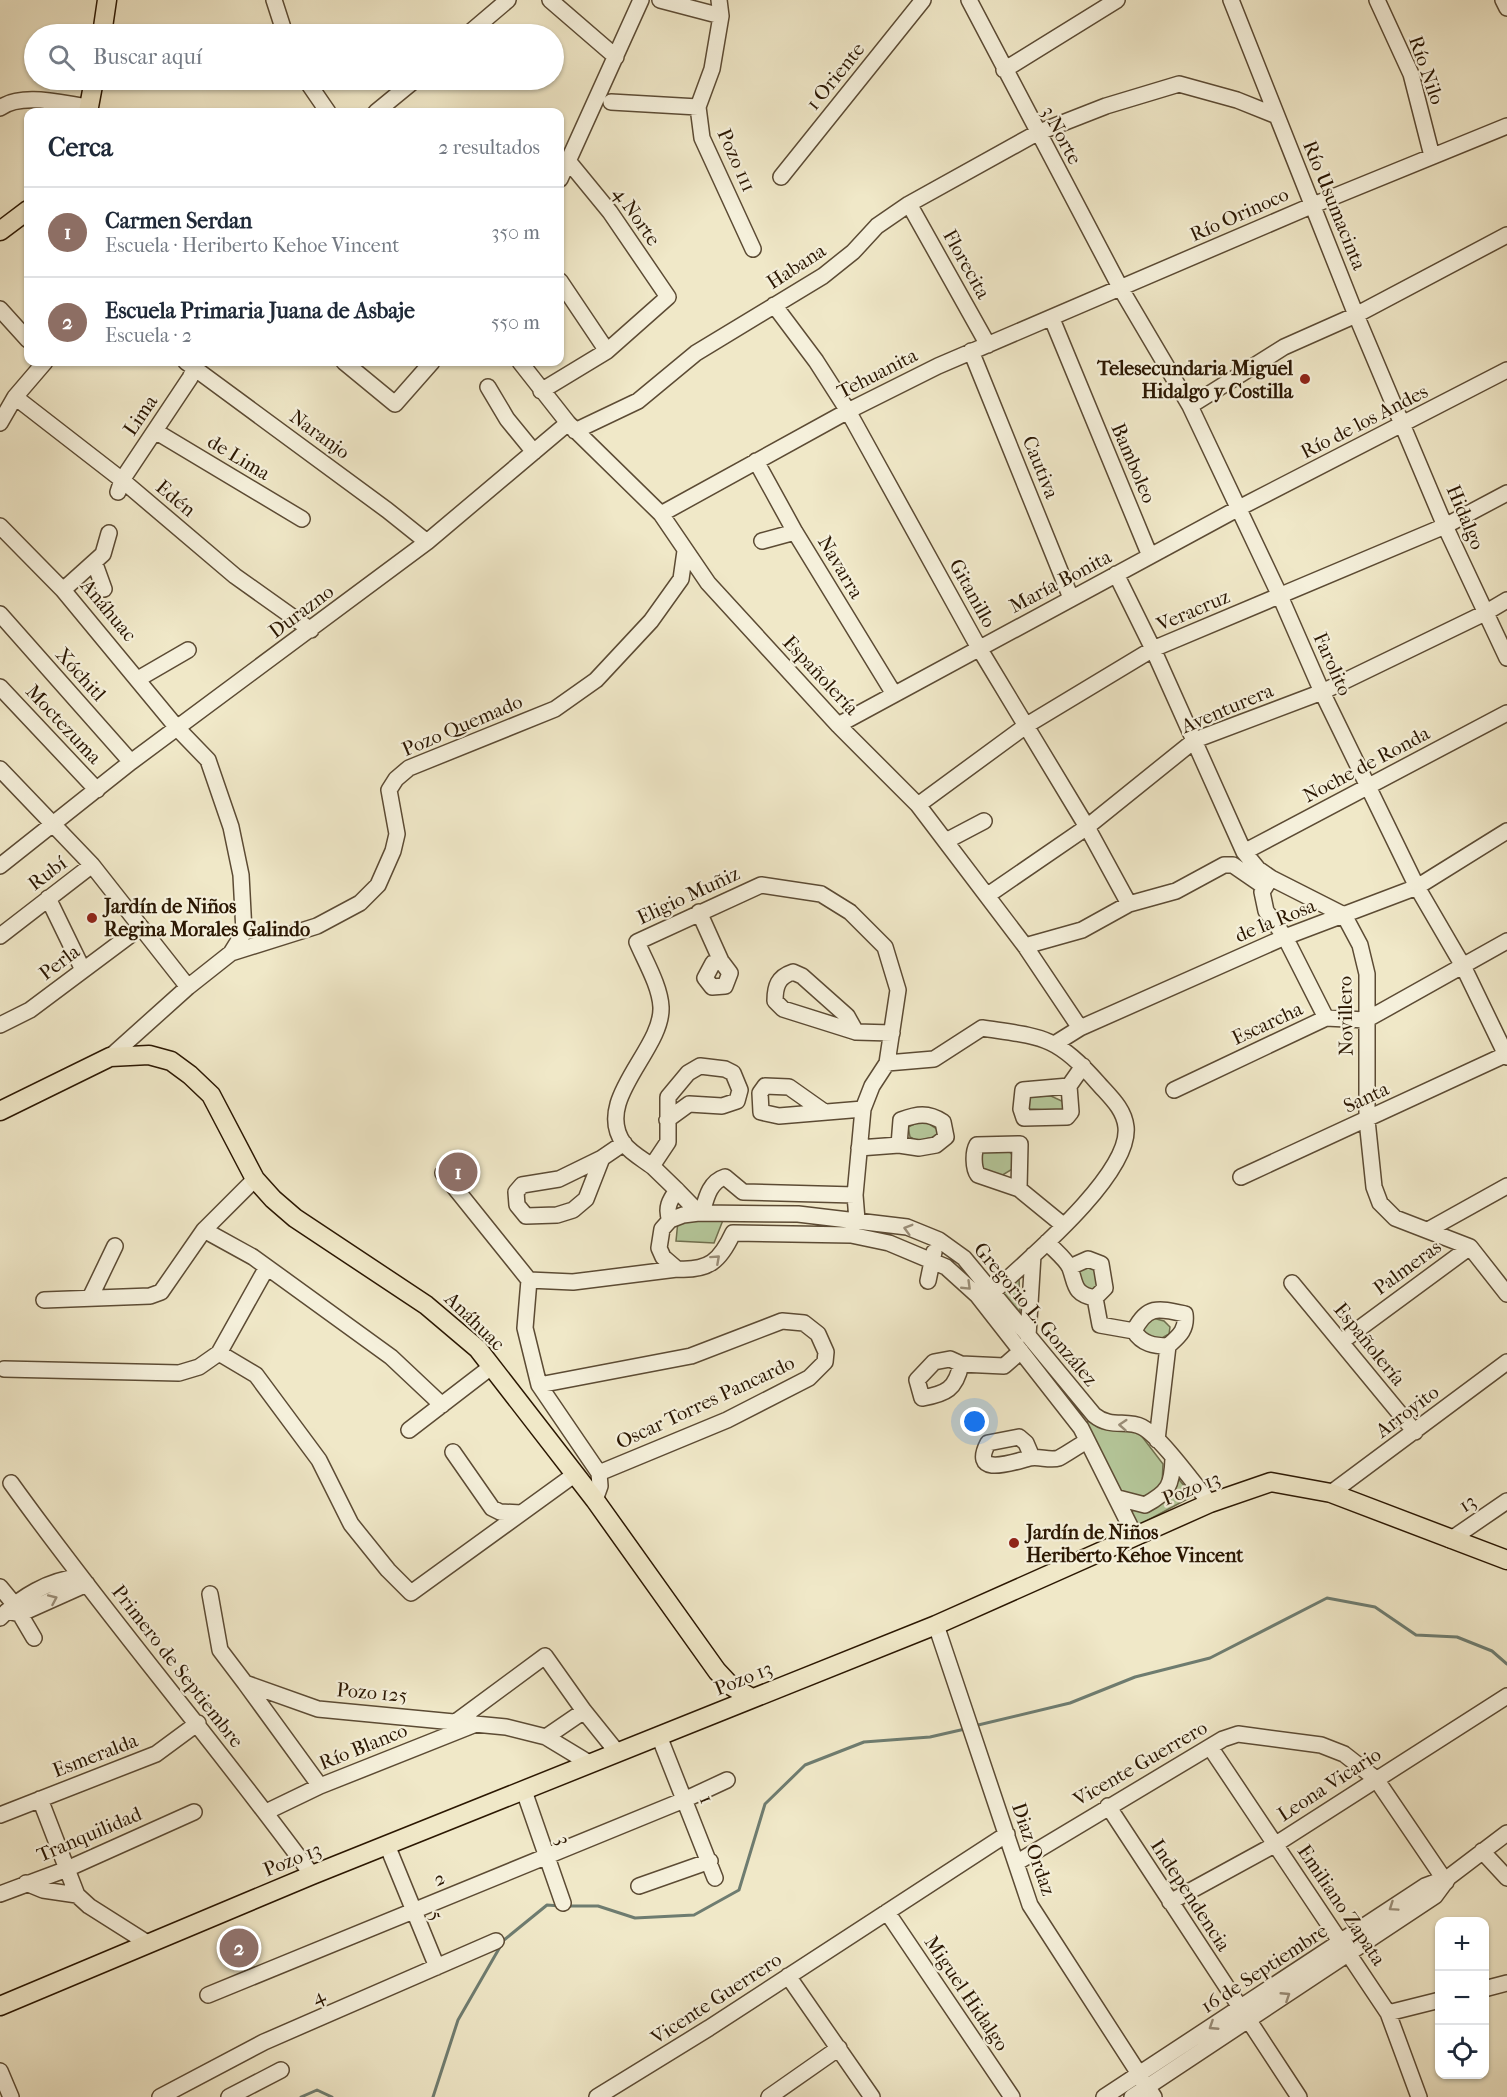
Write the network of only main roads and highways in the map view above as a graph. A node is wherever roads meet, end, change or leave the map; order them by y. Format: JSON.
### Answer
{"nodes":[{"id":1,"x":107,"y":0,"type":"edge"},
{"id":2,"x":103,"y":24,"type":"edge"},
{"id":3,"x":92,"y":90,"type":"edge"},
{"id":4,"x":89,"y":108,"type":"edge"},
{"id":5,"x":24,"y":213,"type":"edge"},
{"id":6,"x":0,"y":231,"type":"edge"},
{"id":7,"x":0,"y":1111,"type":"edge"},
{"id":8,"x":1507,"y":1560,"type":"edge"},
{"id":9,"x":752,"y":1698,"type":"junction"},
{"id":10,"x":0,"y":2006,"type":"edge"}],
"edges":[{"from":1,"to":2,"type":"main road"},
{"from":3,"to":4,"type":"main road"},
{"from":5,"to":6,"type":"main road"},
{"from":7,"to":9,"type":"main road","name":"Anáhuac"},
{"from":8,"to":9,"type":"main road","name":"Pozo 13"},
{"from":9,"to":10,"type":"main road","name":"Pozo 13"}]}
